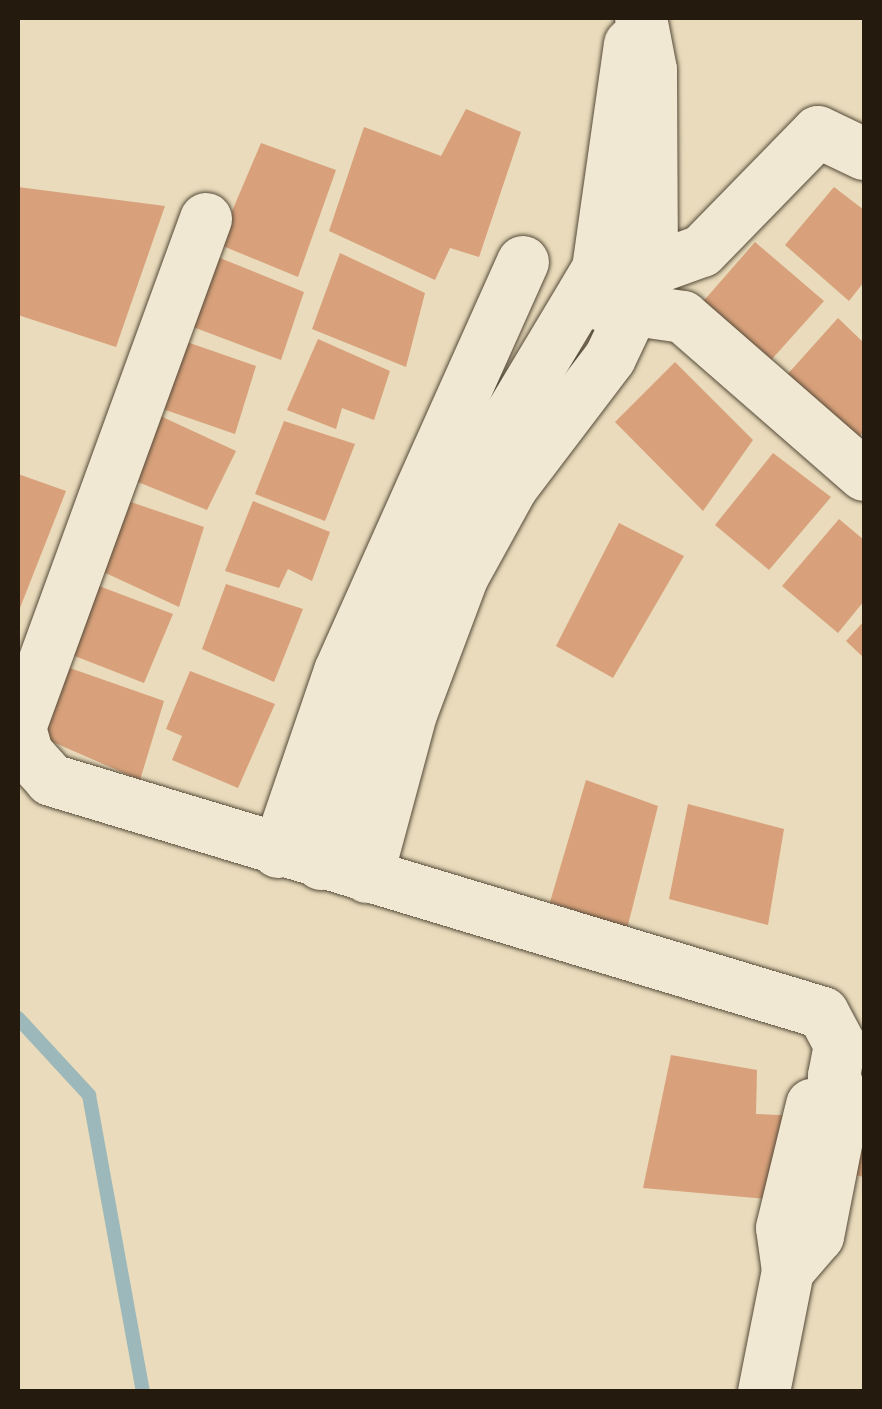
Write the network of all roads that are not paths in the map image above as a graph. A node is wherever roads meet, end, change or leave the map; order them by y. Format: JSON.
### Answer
{"nodes":[{"id":1,"x":641,"y":18,"type":"edge"},
{"id":2,"x":864,"y":154,"type":"edge"},
{"id":3,"x":206,"y":218,"type":"dead end"},
{"id":4,"x":523,"y":262,"type":"dead end"},
{"id":5,"x":591,"y":286,"type":"junction"},
{"id":6,"x":644,"y":289,"type":"junction"},
{"id":7,"x":864,"y":475,"type":"edge"},
{"id":8,"x":322,"y":864,"type":"junction"},
{"id":9,"x":834,"y":1076,"type":"junction"},
{"id":10,"x":846,"y":1210,"type":"edge"},
{"id":11,"x":788,"y":1271,"type":"junction"},
{"id":12,"x":764,"y":1392,"type":"edge"}],
"edges":[{"from":1,"to":5,"type":"street"},
{"from":1,"to":6,"type":"street"},
{"from":2,"to":6,"type":"street"},
{"from":3,"to":8,"type":"street"},
{"from":4,"to":8,"type":"street"},
{"from":5,"to":6,"type":"street"},
{"from":5,"to":8,"type":"street"},
{"from":6,"to":7,"type":"street"},
{"from":6,"to":8,"type":"street"},
{"from":8,"to":9,"type":"street"},
{"from":9,"to":10,"type":"street"},
{"from":9,"to":11,"type":"street"},
{"from":10,"to":11,"type":"street"},
{"from":11,"to":12,"type":"street"}]}
